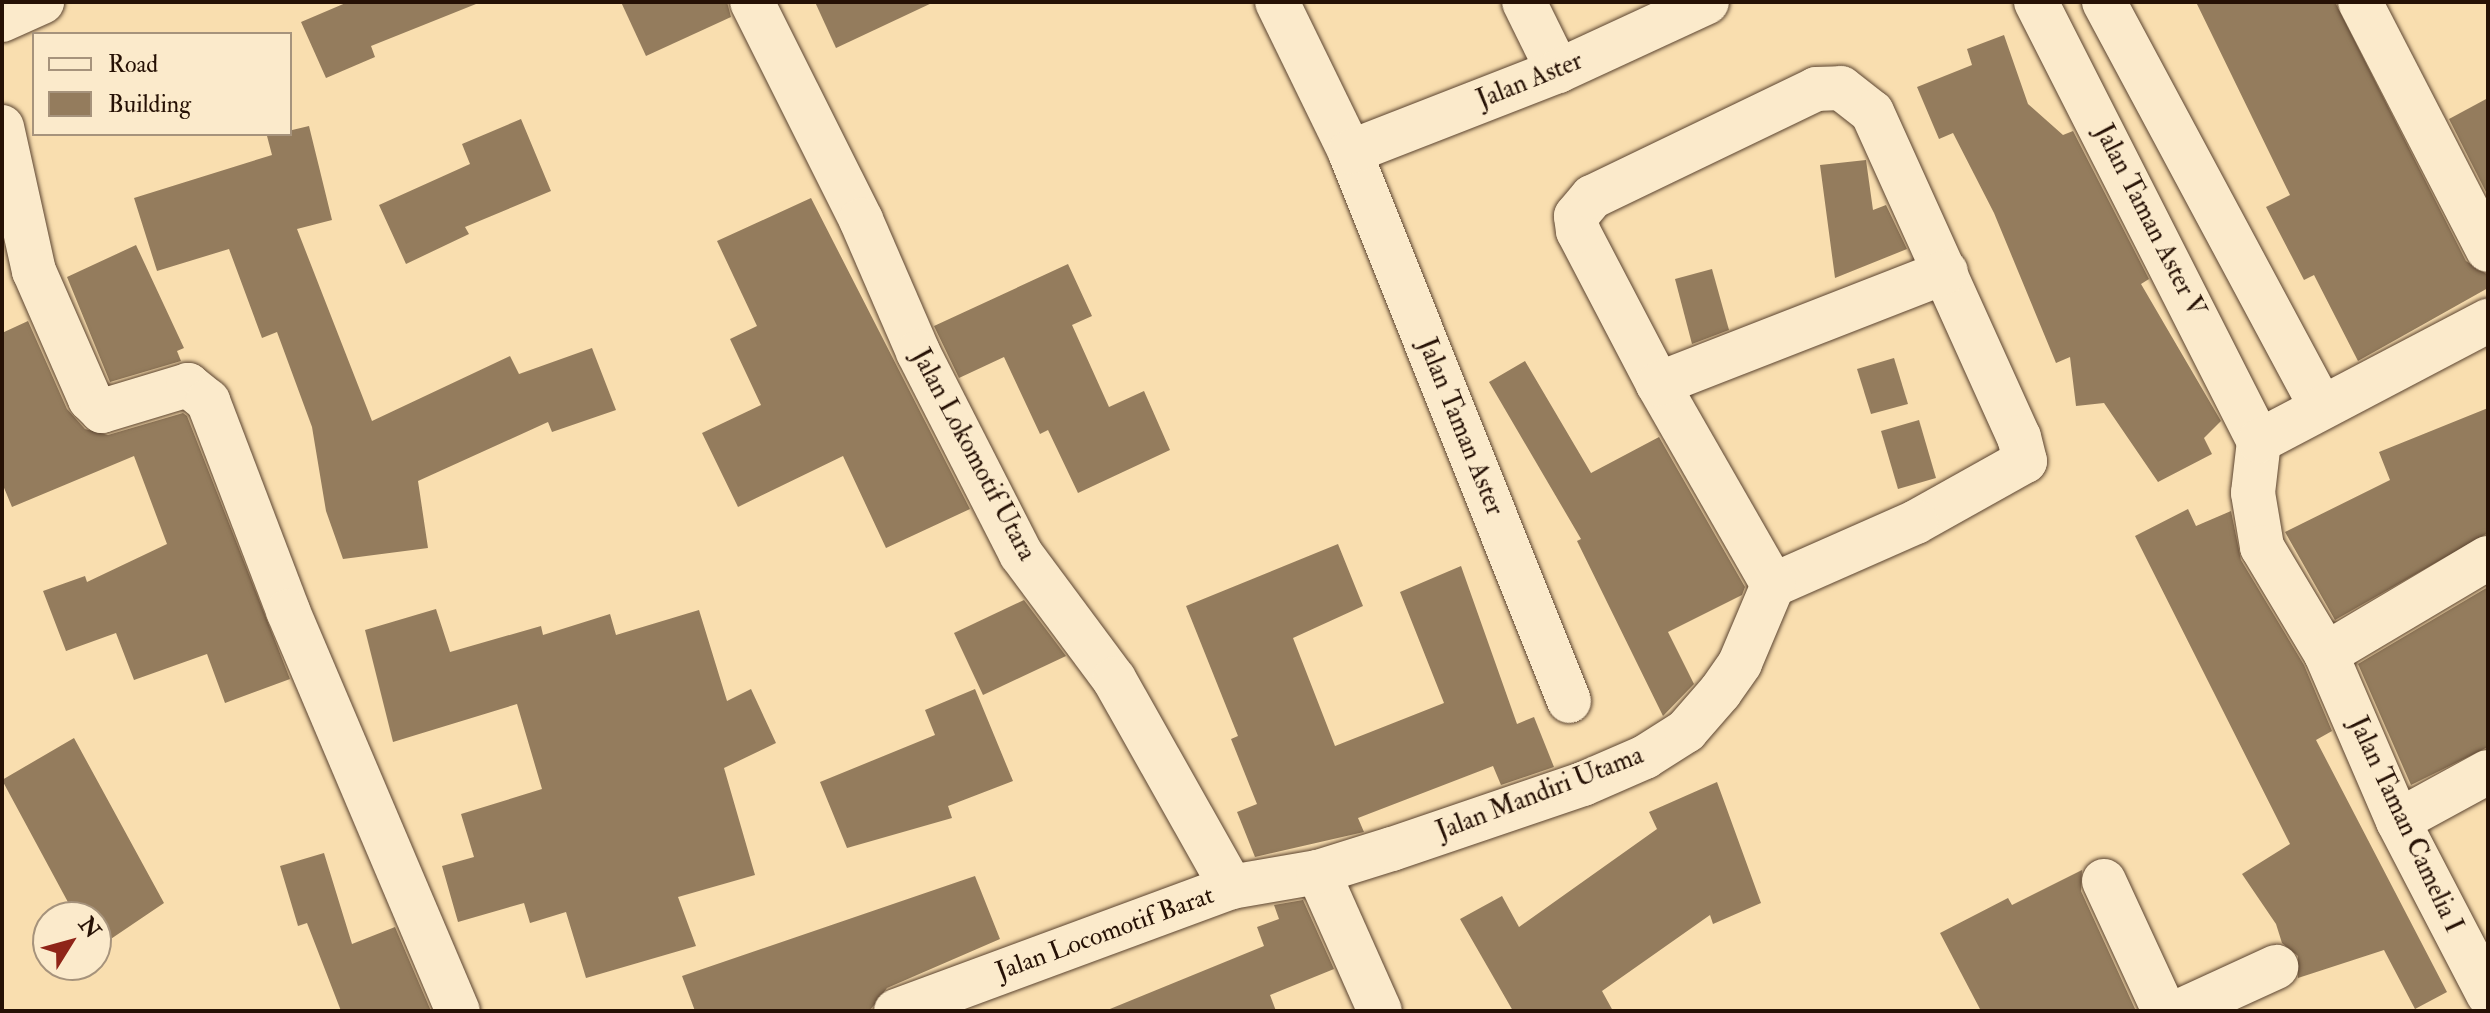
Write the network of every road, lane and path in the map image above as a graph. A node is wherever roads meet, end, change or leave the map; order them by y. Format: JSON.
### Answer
{"nodes":[{"id":1,"x":42,"y":2,"type":"edge"},
{"id":2,"x":752,"y":2,"type":"edge"},
{"id":3,"x":1277,"y":2,"type":"edge"},
{"id":4,"x":1524,"y":2,"type":"edge"},
{"id":5,"x":1707,"y":2,"type":"edge"},
{"id":6,"x":2036,"y":2,"type":"edge"},
{"id":7,"x":2104,"y":2,"type":"edge"},
{"id":8,"x":2360,"y":2,"type":"edge"},
{"id":9,"x":2,"y":20,"type":"edge"},
{"id":10,"x":1558,"y":71,"type":"junction"},
{"id":11,"x":2,"y":127,"type":"edge"},
{"id":12,"x":1350,"y":152,"type":"junction"},
{"id":13,"x":2488,"y":250,"type":"edge"},
{"id":14,"x":1946,"y":272,"type":"junction"},
{"id":15,"x":18,"y":277,"type":"edge"},
{"id":16,"x":2488,"y":321,"type":"edge"},
{"id":17,"x":1658,"y":384,"type":"junction"},
{"id":18,"x":2321,"y":406,"type":"junction"},
{"id":19,"x":2259,"y":441,"type":"junction"},
{"id":20,"x":2488,"y":558,"type":"edge"},
{"id":21,"x":1773,"y":585,"type":"junction"},
{"id":22,"x":2326,"y":654,"type":"junction"},
{"id":23,"x":1569,"y":701,"type":"dead end"},
{"id":24,"x":2488,"y":772,"type":"edge"},
{"id":25,"x":2398,"y":821,"type":"junction"},
{"id":26,"x":1318,"y":872,"type":"junction"},
{"id":27,"x":2104,"y":881,"type":"dead end"},
{"id":28,"x":1231,"y":887,"type":"junction"},
{"id":29,"x":2276,"y":967,"type":"dead end"},
{"id":30,"x":2488,"y":994,"type":"edge"},
{"id":31,"x":458,"y":1011,"type":"edge"},
{"id":32,"x":896,"y":1011,"type":"edge"},
{"id":33,"x":1380,"y":1011,"type":"edge"},
{"id":34,"x":2164,"y":1011,"type":"edge"},
{"id":35,"x":2180,"y":1011,"type":"edge"}],
"edges":[{"from":1,"to":9,"type":"street"},
{"from":2,"to":28,"type":"street","name":"Jalan Lokomotif Utara"},
{"from":3,"to":12,"type":"street"},
{"from":4,"to":10,"type":"street"},
{"from":5,"to":10,"type":"street","name":"Jalan Aster"},
{"from":6,"to":19,"type":"street","name":"Jalan Taman Aster V"},
{"from":7,"to":18,"type":"street"},
{"from":8,"to":13,"type":"street"},
{"from":10,"to":12,"type":"street","name":"Jalan Aster"},
{"from":11,"to":15,"type":"street"},
{"from":12,"to":23,"type":"street","name":"Jalan Taman Aster"},
{"from":14,"to":17,"type":"street"},
{"from":14,"to":17,"type":"street"},
{"from":14,"to":21,"type":"street"},
{"from":15,"to":31,"type":"street"},
{"from":16,"to":18,"type":"street"},
{"from":17,"to":21,"type":"street"},
{"from":18,"to":19,"type":"street"},
{"from":19,"to":22,"type":"street","name":"Jalan Taman Camelia I"},
{"from":20,"to":22,"type":"street"},
{"from":21,"to":26,"type":"street","name":"Jalan Mandiri Utama"},
{"from":22,"to":25,"type":"street","name":"Jalan Taman Camelia I"},
{"from":24,"to":25,"type":"street"},
{"from":25,"to":30,"type":"street","name":"Jalan Taman Camelia I"},
{"from":26,"to":28,"type":"street","name":"Jalan Locomotif Barat"},
{"from":26,"to":33,"type":"street"},
{"from":27,"to":34,"type":"street"},
{"from":28,"to":32,"type":"street","name":"Jalan Locomotif Barat"},
{"from":29,"to":35,"type":"street"}]}
